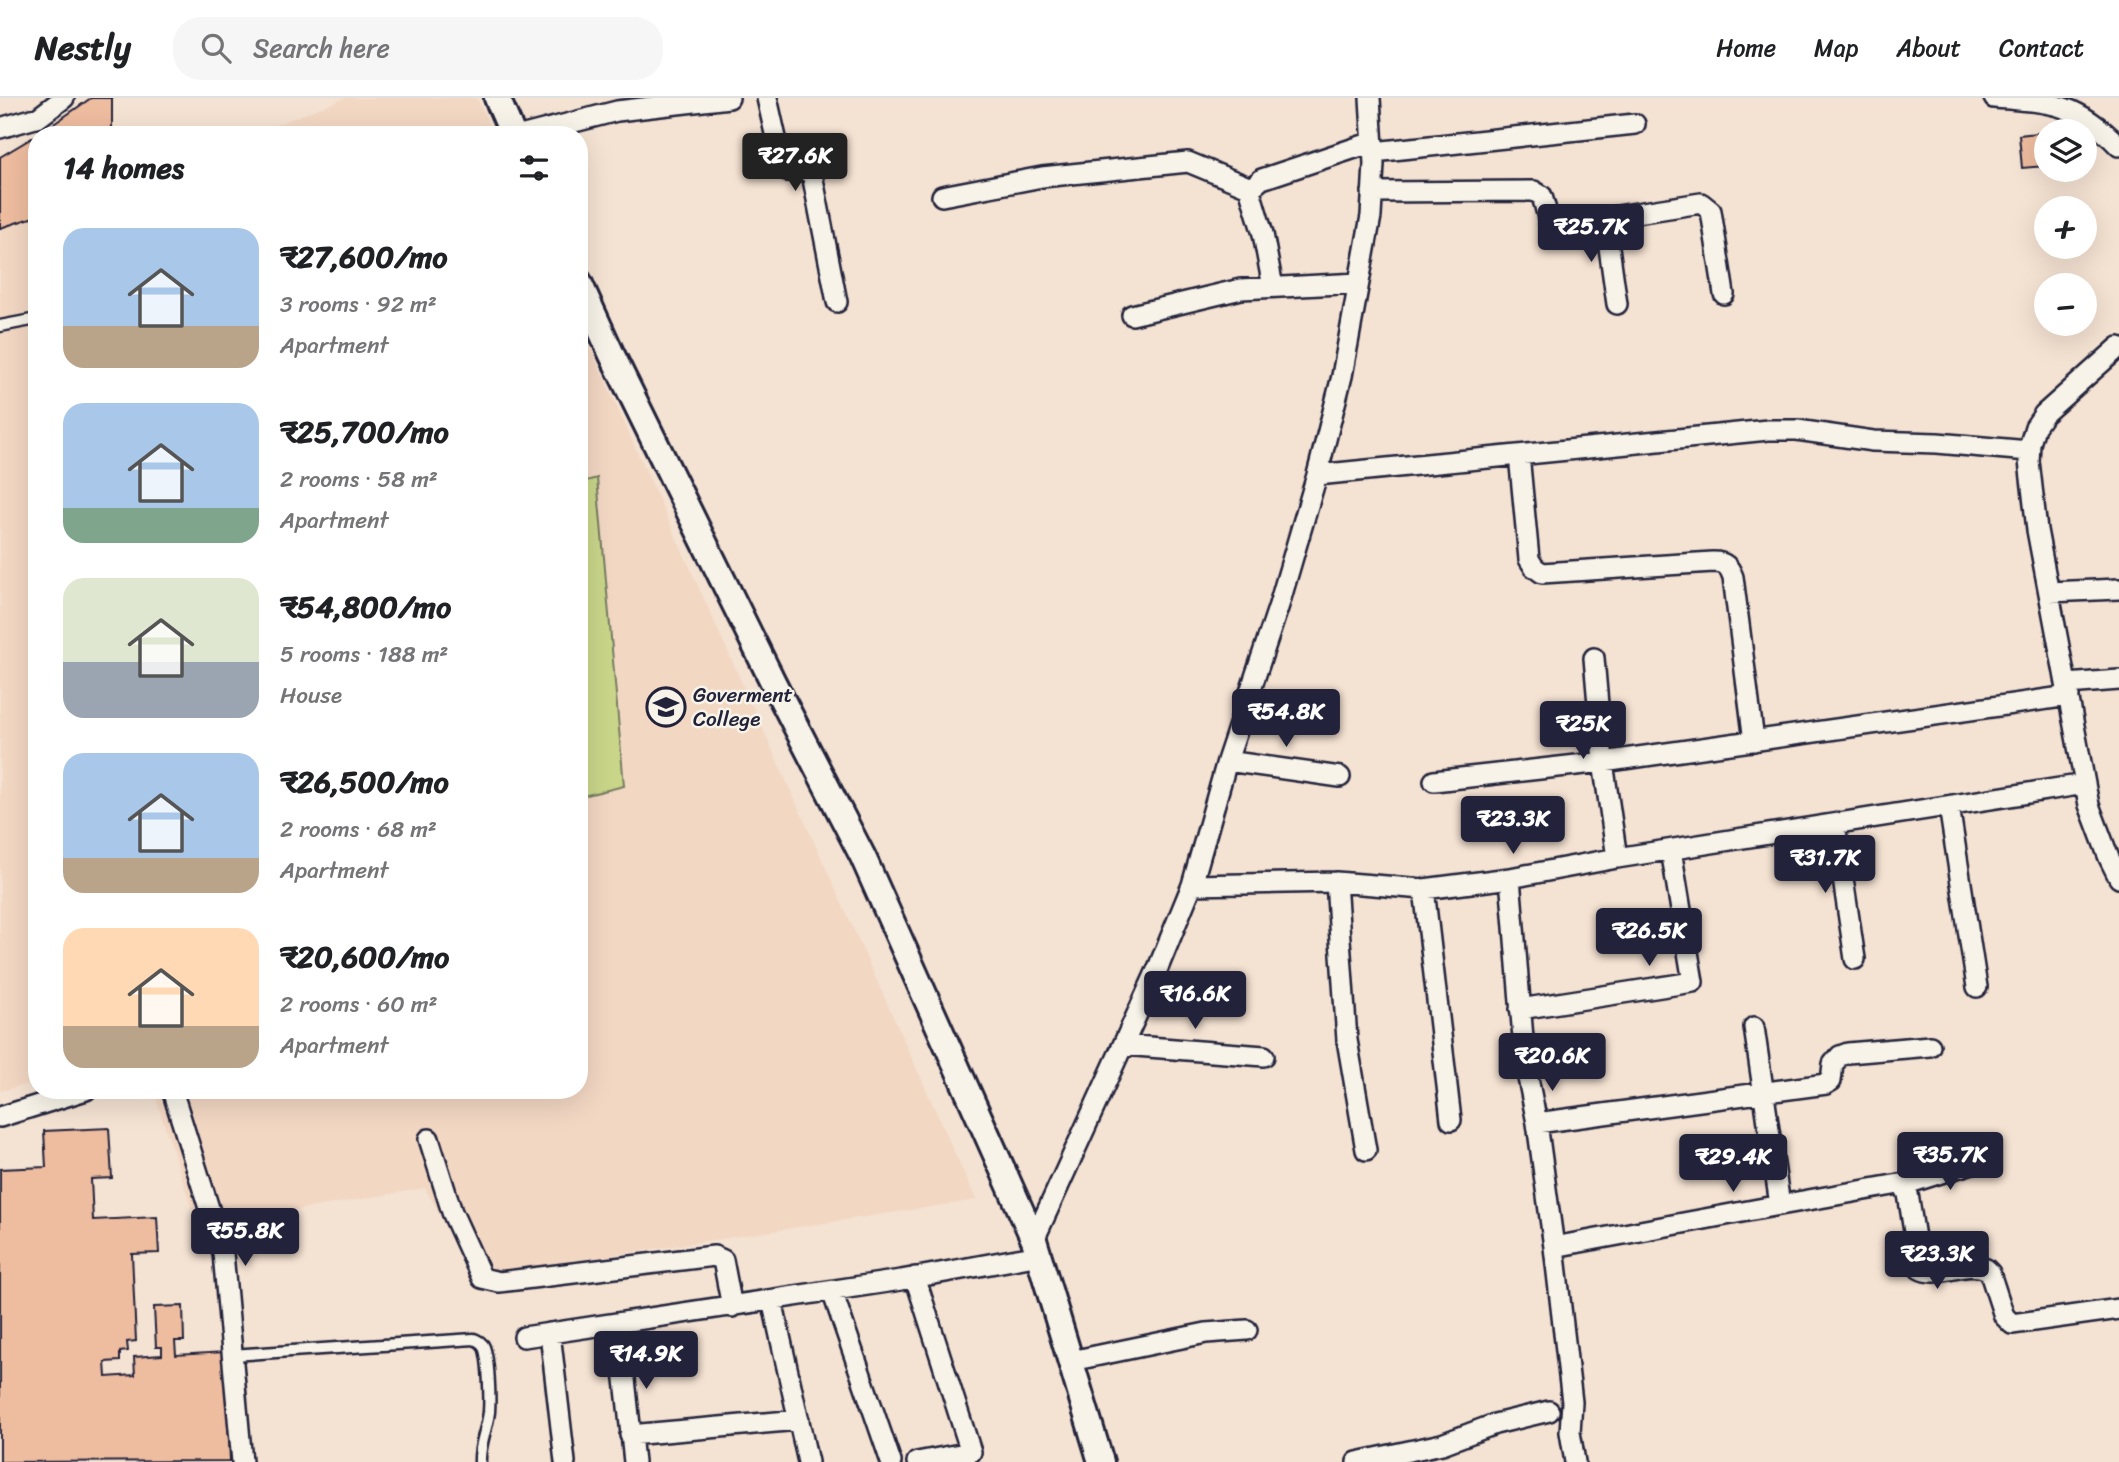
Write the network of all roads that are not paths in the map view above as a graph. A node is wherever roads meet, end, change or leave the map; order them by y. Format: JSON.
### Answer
{"nodes":[{"id":1,"x":64,"y":98,"type":"edge"},
{"id":2,"x":497,"y":98,"type":"edge"},
{"id":3,"x":729,"y":98,"type":"edge"},
{"id":4,"x":767,"y":98,"type":"edge"},
{"id":5,"x":1370,"y":98,"type":"edge"},
{"id":6,"x":1994,"y":98,"type":"edge"},
{"id":7,"x":2081,"y":106,"type":"edge"},
{"id":8,"x":1635,"y":124,"type":"dead end"},
{"id":9,"x":509,"y":126,"type":"edge"},
{"id":10,"x":559,"y":126,"type":"edge"},
{"id":11,"x":0,"y":128,"type":"edge"},
{"id":12,"x":2119,"y":146,"type":"edge"},
{"id":13,"x":1373,"y":147,"type":"junction"},
{"id":14,"x":1251,"y":188,"type":"junction"},
{"id":15,"x":1372,"y":192,"type":"junction"},
{"id":16,"x":942,"y":196,"type":"dead end"},
{"id":17,"x":1605,"y":219,"type":"junction"},
{"id":18,"x":1359,"y":283,"type":"junction"},
{"id":19,"x":1273,"y":288,"type":"junction"},
{"id":20,"x":1724,"y":294,"type":"dead end"},
{"id":21,"x":588,"y":302,"type":"edge"},
{"id":22,"x":836,"y":302,"type":"dead end"},
{"id":23,"x":1617,"y":304,"type":"dead end"},
{"id":24,"x":1132,"y":315,"type":"dead end"},
{"id":25,"x":28,"y":321,"type":"edge"},
{"id":26,"x":0,"y":326,"type":"edge"},
{"id":27,"x":2119,"y":347,"type":"edge"},
{"id":28,"x":2029,"y":451,"type":"junction"},
{"id":29,"x":1518,"y":455,"type":"junction"},
{"id":30,"x":1317,"y":475,"type":"junction"},
{"id":31,"x":2119,"y":589,"type":"edge"},
{"id":32,"x":2049,"y":592,"type":"junction"},
{"id":33,"x":1594,"y":659,"type":"dead end"},
{"id":34,"x":2119,"y":680,"type":"edge"},
{"id":35,"x":2068,"y":690,"type":"junction"},
{"id":36,"x":1754,"y":741,"type":"junction"},
{"id":37,"x":1227,"y":761,"type":"junction"},
{"id":38,"x":1603,"y":762,"type":"junction"},
{"id":39,"x":1340,"y":777,"type":"dead end"},
{"id":40,"x":1434,"y":781,"type":"dead end"},
{"id":41,"x":2085,"y":784,"type":"junction"},
{"id":42,"x":1949,"y":806,"type":"junction"},
{"id":43,"x":1835,"y":825,"type":"junction"},
{"id":44,"x":1671,"y":850,"type":"junction"},
{"id":45,"x":1617,"y":858,"type":"junction"},
{"id":46,"x":1510,"y":877,"type":"junction"},
{"id":47,"x":2119,"y":878,"type":"edge"},
{"id":48,"x":1336,"y":882,"type":"junction"},
{"id":49,"x":1192,"y":885,"type":"junction"},
{"id":50,"x":1424,"y":889,"type":"junction"},
{"id":51,"x":1856,"y":959,"type":"dead end"},
{"id":52,"x":1977,"y":987,"type":"dead end"},
{"id":53,"x":1521,"y":1009,"type":"junction"},
{"id":54,"x":1754,"y":1027,"type":"dead end"},
{"id":55,"x":1123,"y":1045,"type":"junction"},
{"id":56,"x":1930,"y":1046,"type":"dead end"},
{"id":57,"x":1264,"y":1056,"type":"dead end"},
{"id":58,"x":1764,"y":1092,"type":"junction"},
{"id":59,"x":56,"y":1099,"type":"edge"},
{"id":60,"x":175,"y":1099,"type":"edge"},
{"id":61,"x":0,"y":1116,"type":"edge"},
{"id":62,"x":1451,"y":1120,"type":"dead end"},
{"id":63,"x":1537,"y":1123,"type":"junction"},
{"id":64,"x":429,"y":1139,"type":"dead end"},
{"id":65,"x":1366,"y":1150,"type":"dead end"},
{"id":66,"x":1985,"y":1159,"type":"dead end"},
{"id":67,"x":1903,"y":1185,"type":"junction"},
{"id":68,"x":1780,"y":1205,"type":"junction"},
{"id":69,"x":1554,"y":1247,"type":"junction"},
{"id":70,"x":1037,"y":1248,"type":"junction"},
{"id":71,"x":915,"y":1278,"type":"junction"},
{"id":72,"x":832,"y":1291,"type":"junction"},
{"id":73,"x":772,"y":1300,"type":"junction"},
{"id":74,"x":732,"y":1307,"type":"junction"},
{"id":75,"x":2119,"y":1309,"type":"edge"},
{"id":76,"x":620,"y":1324,"type":"junction"},
{"id":77,"x":1247,"y":1331,"type":"dead end"},
{"id":78,"x":550,"y":1333,"type":"junction"},
{"id":79,"x":524,"y":1337,"type":"dead end"},
{"id":80,"x":232,"y":1355,"type":"junction"},
{"id":81,"x":1071,"y":1360,"type":"junction"},
{"id":82,"x":1549,"y":1411,"type":"dead end"},
{"id":83,"x":799,"y":1420,"type":"junction"},
{"id":84,"x":630,"y":1435,"type":"junction"},
{"id":85,"x":1401,"y":1457,"type":"edge"},
{"id":86,"x":242,"y":1462,"type":"edge"},
{"id":87,"x":480,"y":1462,"type":"edge"},
{"id":88,"x":565,"y":1462,"type":"edge"},
{"id":89,"x":634,"y":1462,"type":"edge"},
{"id":90,"x":808,"y":1462,"type":"edge"},
{"id":91,"x":891,"y":1462,"type":"edge"},
{"id":92,"x":917,"y":1462,"type":"edge"},
{"id":93,"x":1101,"y":1462,"type":"edge"},
{"id":94,"x":1357,"y":1462,"type":"edge"},
{"id":95,"x":1575,"y":1462,"type":"edge"}],
"edges":[{"from":1,"to":11,"type":"street"},
{"from":2,"to":9,"type":"street"},
{"from":3,"to":10,"type":"street"},
{"from":4,"to":22,"type":"street"},
{"from":5,"to":13,"type":"street"},
{"from":6,"to":7,"type":"street"},
{"from":7,"to":12,"type":"street"},
{"from":8,"to":13,"type":"street"},
{"from":13,"to":14,"type":"street"},
{"from":13,"to":15,"type":"street"},
{"from":14,"to":16,"type":"street"},
{"from":14,"to":19,"type":"street"},
{"from":15,"to":17,"type":"street"},
{"from":15,"to":18,"type":"street"},
{"from":17,"to":20,"type":"street"},
{"from":17,"to":23,"type":"street"},
{"from":18,"to":19,"type":"street"},
{"from":18,"to":30,"type":"street"},
{"from":19,"to":24,"type":"street"},
{"from":21,"to":70,"type":"street"},
{"from":25,"to":26,"type":"lane"},
{"from":27,"to":28,"type":"street"},
{"from":28,"to":29,"type":"street"},
{"from":28,"to":32,"type":"street"},
{"from":29,"to":30,"type":"street"},
{"from":29,"to":36,"type":"street"},
{"from":30,"to":37,"type":"street"},
{"from":31,"to":32,"type":"street"},
{"from":32,"to":35,"type":"street"},
{"from":33,"to":38,"type":"street"},
{"from":34,"to":35,"type":"street"},
{"from":35,"to":36,"type":"street"},
{"from":35,"to":41,"type":"street"},
{"from":36,"to":38,"type":"street"},
{"from":37,"to":39,"type":"street"},
{"from":37,"to":49,"type":"street"},
{"from":38,"to":40,"type":"street"},
{"from":38,"to":45,"type":"street"},
{"from":41,"to":42,"type":"street"},
{"from":41,"to":47,"type":"street"},
{"from":42,"to":43,"type":"street"},
{"from":42,"to":52,"type":"street"},
{"from":43,"to":44,"type":"street"},
{"from":43,"to":51,"type":"street"},
{"from":44,"to":45,"type":"street"},
{"from":44,"to":53,"type":"street"},
{"from":45,"to":46,"type":"street"},
{"from":46,"to":50,"type":"street"},
{"from":46,"to":53,"type":"street"},
{"from":48,"to":49,"type":"street"},
{"from":48,"to":50,"type":"street"},
{"from":48,"to":65,"type":"street"},
{"from":49,"to":55,"type":"street"},
{"from":50,"to":62,"type":"street"},
{"from":53,"to":63,"type":"street"},
{"from":54,"to":58,"type":"street"},
{"from":55,"to":57,"type":"street"},
{"from":55,"to":70,"type":"street"},
{"from":56,"to":58,"type":"street"},
{"from":58,"to":63,"type":"street"},
{"from":58,"to":68,"type":"street"},
{"from":59,"to":61,"type":"street"},
{"from":60,"to":80,"type":"street"},
{"from":63,"to":69,"type":"street"},
{"from":64,"to":74,"type":"street"},
{"from":66,"to":67,"type":"street"},
{"from":67,"to":68,"type":"street"},
{"from":67,"to":75,"type":"street"},
{"from":68,"to":69,"type":"street"},
{"from":69,"to":95,"type":"street"},
{"from":70,"to":71,"type":"street"},
{"from":70,"to":81,"type":"street"},
{"from":71,"to":72,"type":"street"},
{"from":71,"to":92,"type":"street"},
{"from":72,"to":73,"type":"street"},
{"from":72,"to":91,"type":"street"},
{"from":73,"to":74,"type":"street"},
{"from":73,"to":83,"type":"street"},
{"from":74,"to":76,"type":"street"},
{"from":76,"to":78,"type":"street"},
{"from":76,"to":84,"type":"street"},
{"from":77,"to":81,"type":"street"},
{"from":78,"to":79,"type":"street"},
{"from":78,"to":88,"type":"street"},
{"from":80,"to":86,"type":"street"},
{"from":80,"to":87,"type":"lane"},
{"from":81,"to":93,"type":"street"},
{"from":82,"to":85,"type":"street"},
{"from":83,"to":84,"type":"street"},
{"from":83,"to":90,"type":"street"},
{"from":84,"to":89,"type":"street"},
{"from":85,"to":94,"type":"street"}]}
